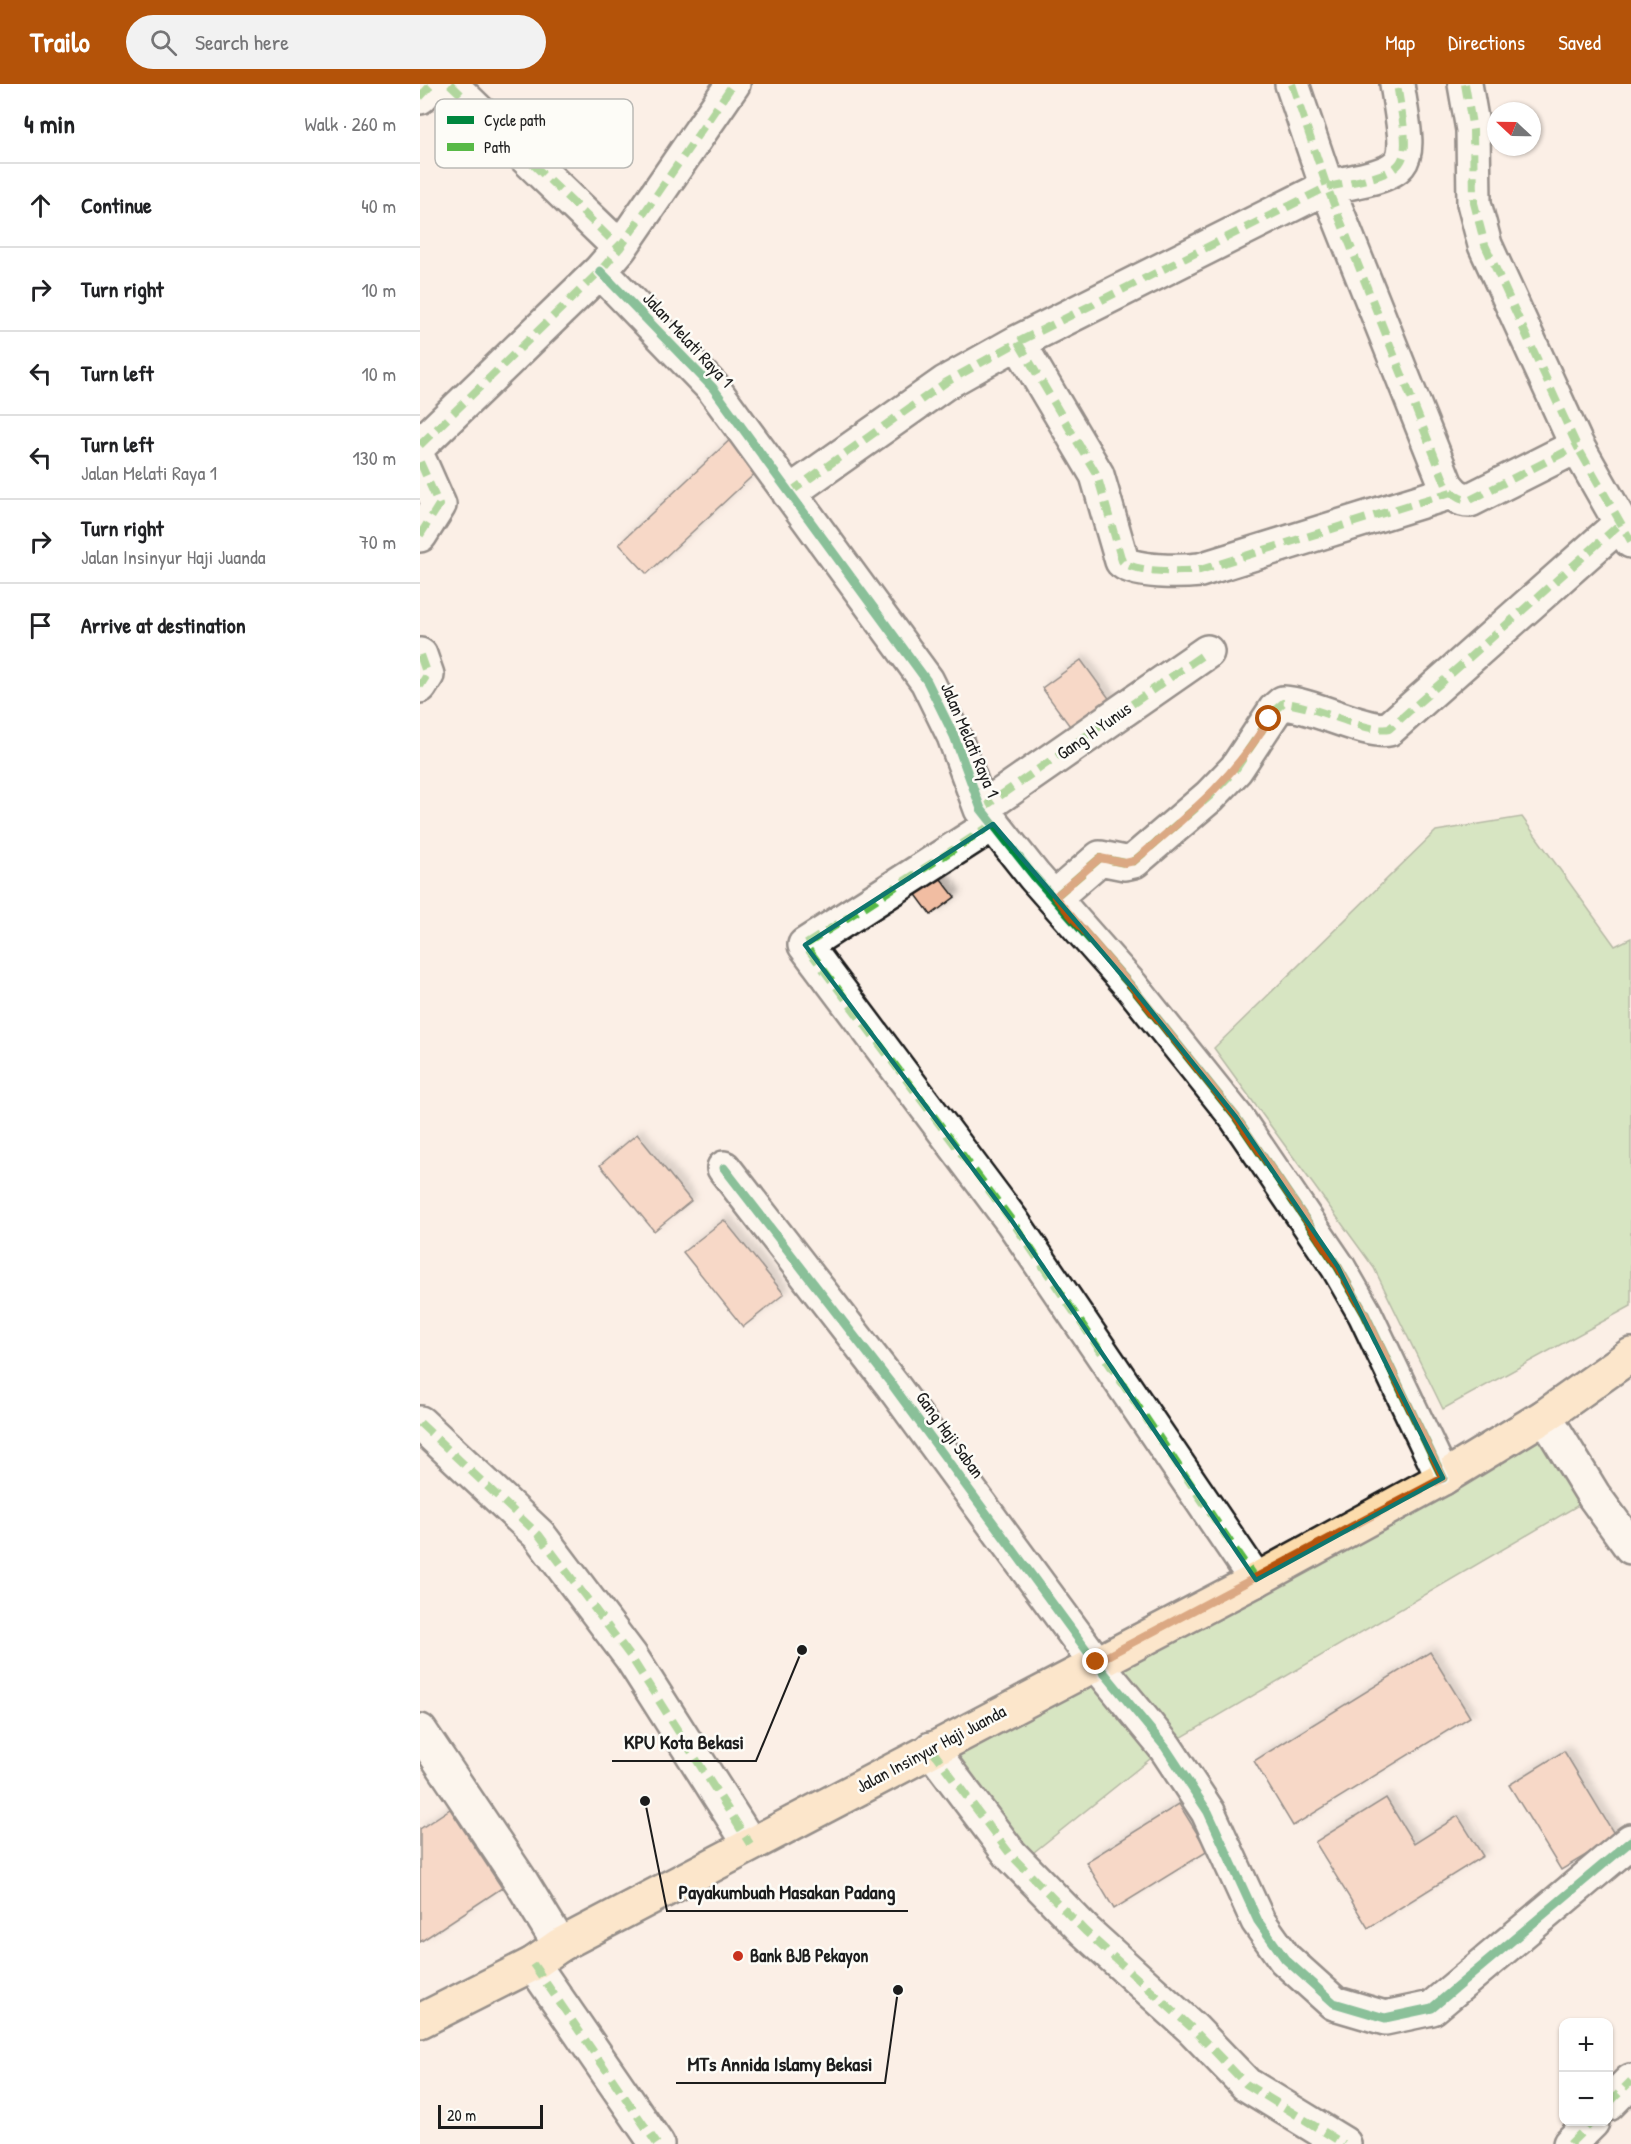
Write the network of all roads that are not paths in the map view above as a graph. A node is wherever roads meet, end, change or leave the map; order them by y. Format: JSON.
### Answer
{"nodes":[{"id":1,"x":432,"y":84,"type":"edge"},
{"id":2,"x":450,"y":84,"type":"edge"},
{"id":3,"x":733,"y":84,"type":"edge"},
{"id":4,"x":1292,"y":84,"type":"edge"},
{"id":5,"x":1397,"y":84,"type":"edge"},
{"id":6,"x":1465,"y":84,"type":"edge"},
{"id":7,"x":420,"y":97,"type":"edge"},
{"id":8,"x":464,"y":99,"type":"edge"},
{"id":9,"x":526,"y":168,"type":"edge"},
{"id":10,"x":1327,"y":187,"type":"junction"},
{"id":11,"x":610,"y":260,"type":"junction"},
{"id":12,"x":1018,"y":342,"type":"junction"},
{"id":13,"x":420,"y":445,"type":"edge"},
{"id":14,"x":1577,"y":446,"type":"junction"},
{"id":15,"x":420,"y":462,"type":"edge"},
{"id":16,"x":789,"y":492,"type":"junction"},
{"id":17,"x":1451,"y":492,"type":"junction"},
{"id":18,"x":1626,"y":532,"type":"edge"},
{"id":19,"x":420,"y":535,"type":"edge"},
{"id":20,"x":1207,"y":652,"type":"dead end"},
{"id":21,"x":420,"y":655,"type":"edge"},
{"id":22,"x":420,"y":686,"type":"edge"},
{"id":23,"x":987,"y":817,"type":"junction"},
{"id":24,"x":1055,"y":897,"type":"junction"},
{"id":25,"x":724,"y":1168,"type":"dead end"},
{"id":26,"x":1631,"y":1355,"type":"edge"},
{"id":27,"x":1545,"y":1416,"type":"junction"},
{"id":28,"x":421,"y":1425,"type":"edge"},
{"id":29,"x":1443,"y":1478,"type":"junction"},
{"id":30,"x":1593,"y":1496,"type":"junction"},
{"id":31,"x":1631,"y":1505,"type":"edge"},
{"id":32,"x":1631,"y":1547,"type":"edge"},
{"id":33,"x":1256,"y":1580,"type":"junction"},
{"id":34,"x":1096,"y":1662,"type":"junction"},
{"id":35,"x":420,"y":1731,"type":"edge"},
{"id":36,"x":931,"y":1749,"type":"junction"},
{"id":37,"x":1631,"y":1841,"type":"edge"},
{"id":38,"x":750,"y":1844,"type":"junction"},
{"id":39,"x":560,"y":1946,"type":"junction"},
{"id":40,"x":532,"y":1964,"type":"junction"},
{"id":41,"x":420,"y":2021,"type":"edge"},
{"id":42,"x":1631,"y":2081,"type":"edge"},
{"id":43,"x":1613,"y":2099,"type":"edge"},
{"id":44,"x":1587,"y":2126,"type":"edge"},
{"id":45,"x":657,"y":2144,"type":"edge"},
{"id":46,"x":1344,"y":2144,"type":"edge"},
{"id":47,"x":1570,"y":2144,"type":"edge"}],
"edges":[{"from":1,"to":7,"type":"street"},
{"from":2,"to":8,"type":"street","name":"Jalan Melati Raya 1"},
{"from":3,"to":11,"type":"street"},
{"from":4,"to":10,"type":"street"},
{"from":5,"to":10,"type":"street"},
{"from":6,"to":14,"type":"street"},
{"from":9,"to":11,"type":"street","name":"Jalan Melati Raya 1"},
{"from":10,"to":12,"type":"street"},
{"from":10,"to":17,"type":"street"},
{"from":11,"to":13,"type":"street"},
{"from":11,"to":16,"type":"street","name":"Jalan Melati Raya 1"},
{"from":12,"to":16,"type":"street"},
{"from":12,"to":17,"type":"street"},
{"from":14,"to":17,"type":"street"},
{"from":14,"to":18,"type":"street"},
{"from":15,"to":19,"type":"street"},
{"from":16,"to":23,"type":"street","name":"Jalan Melati Raya 1"},
{"from":18,"to":24,"type":"street"},
{"from":20,"to":23,"type":"street","name":"Gang H Yunus"},
{"from":21,"to":22,"type":"street"},
{"from":23,"to":24,"type":"street","name":"Jalan Melati Raya 1"},
{"from":23,"to":33,"type":"street","name":"Gang H Yunus"},
{"from":24,"to":29,"type":"street","name":"Jalan Melati Raya 1"},
{"from":25,"to":34,"type":"street","name":"Gang Haji Saban"},
{"from":26,"to":27,"type":"main road","name":"Jalan Insinyur Haji Juanda"},
{"from":27,"to":29,"type":"main road","name":"Jalan Insinyur Haji Juanda"},
{"from":27,"to":30,"type":"street"},
{"from":28,"to":38,"type":"street"},
{"from":29,"to":33,"type":"main road","name":"Jalan Insinyur Haji Juanda"},
{"from":30,"to":31,"type":"street"},
{"from":30,"to":32,"type":"street"},
{"from":33,"to":34,"type":"main road","name":"Jalan Insinyur Haji Juanda"},
{"from":34,"to":36,"type":"main road","name":"Jalan Insinyur Haji Juanda"},
{"from":34,"to":37,"type":"street","name":"Gang Haji Saban"},
{"from":35,"to":39,"type":"street"},
{"from":36,"to":38,"type":"main road","name":"Jalan Insinyur Haji Juanda"},
{"from":36,"to":46,"type":"street"},
{"from":38,"to":39,"type":"main road","name":"Jalan Insinyur Haji Juanda"},
{"from":39,"to":40,"type":"main road","name":"Jalan Insinyur Haji Juanda"},
{"from":40,"to":41,"type":"main road","name":"Jalan Insinyur Haji Juanda"},
{"from":40,"to":45,"type":"street"},
{"from":42,"to":43,"type":"street"},
{"from":44,"to":47,"type":"street"}]}
